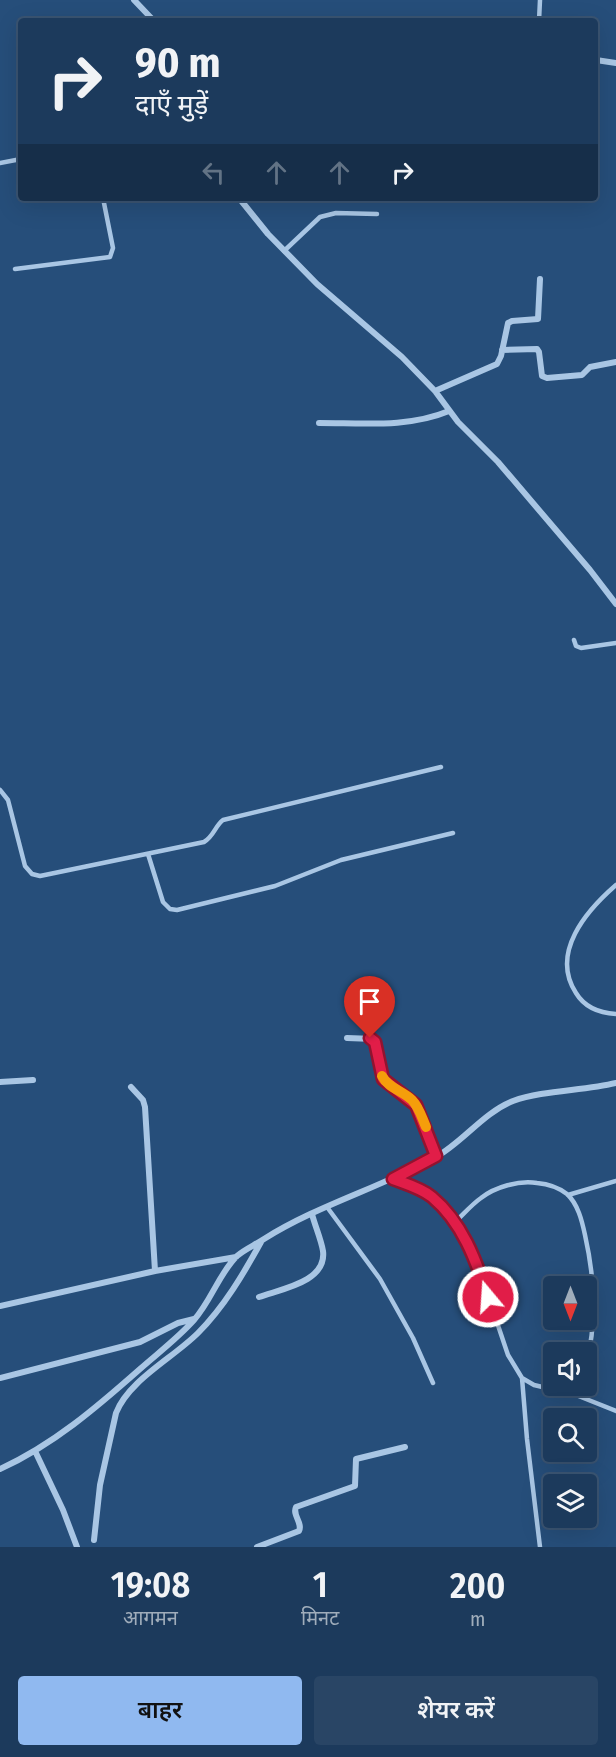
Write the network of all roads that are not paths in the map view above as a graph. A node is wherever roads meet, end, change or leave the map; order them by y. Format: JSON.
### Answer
{"nodes":[{"id":1,"x":134,"y":0,"type":"edge"},
{"id":2,"x":540,"y":0,"type":"edge"},
{"id":3,"x":150,"y":18,"type":"edge"},
{"id":4,"x":539,"y":18,"type":"edge"},
{"id":5,"x":598,"y":60,"type":"edge"},
{"id":6,"x":616,"y":63,"type":"edge"},
{"id":7,"x":18,"y":160,"type":"edge"},
{"id":8,"x":0,"y":163,"type":"edge"},
{"id":9,"x":104,"y":201,"type":"edge"},
{"id":10,"x":242,"y":201,"type":"edge"},
{"id":11,"x":377,"y":214,"type":"dead end"},
{"id":12,"x":284,"y":250,"type":"junction"},
{"id":13,"x":15,"y":269,"type":"dead end"},
{"id":14,"x":540,"y":279,"type":"dead end"},
{"id":15,"x":502,"y":350,"type":"junction"},
{"id":16,"x":616,"y":362,"type":"edge"},
{"id":17,"x":435,"y":390,"type":"junction"},
{"id":18,"x":449,"y":411,"type":"junction"},
{"id":19,"x":319,"y":423,"type":"dead end"},
{"id":20,"x":616,"y":604,"type":"edge"},
{"id":21,"x":574,"y":640,"type":"dead end"},
{"id":22,"x":616,"y":643,"type":"edge"},
{"id":23,"x":441,"y":767,"type":"dead end"},
{"id":24,"x":0,"y":790,"type":"edge"},
{"id":25,"x":453,"y":833,"type":"dead end"},
{"id":26,"x":148,"y":854,"type":"junction"},
{"id":27,"x":616,"y":885,"type":"edge"},
{"id":28,"x":616,"y":1014,"type":"edge"},
{"id":29,"x":347,"y":1038,"type":"dead end"},
{"id":30,"x":33,"y":1080,"type":"dead end"},
{"id":31,"x":0,"y":1082,"type":"edge"},
{"id":32,"x":616,"y":1083,"type":"edge"},
{"id":33,"x":131,"y":1087,"type":"dead end"},
{"id":34,"x":436,"y":1156,"type":"junction"},
{"id":35,"x":393,"y":1179,"type":"junction"},
{"id":36,"x":616,"y":1181,"type":"edge"},
{"id":37,"x":568,"y":1195,"type":"junction"},
{"id":38,"x":327,"y":1207,"type":"junction"},
{"id":39,"x":312,"y":1214,"type":"junction"},
{"id":40,"x":454,"y":1223,"type":"junction"},
{"id":41,"x":262,"y":1241,"type":"junction"},
{"id":42,"x":236,"y":1257,"type":"junction"},
{"id":43,"x":155,"y":1271,"type":"junction"},
{"id":44,"x":259,"y":1298,"type":"dead end"},
{"id":45,"x":0,"y":1306,"type":"edge"},
{"id":46,"x":195,"y":1318,"type":"junction"},
{"id":47,"x":590,"y":1342,"type":"edge"},
{"id":48,"x":0,"y":1378,"type":"edge"},
{"id":49,"x":522,"y":1378,"type":"junction"},
{"id":50,"x":433,"y":1383,"type":"dead end"},
{"id":51,"x":543,"y":1388,"type":"edge"},
{"id":52,"x":578,"y":1396,"type":"edge"},
{"id":53,"x":616,"y":1412,"type":"edge"},
{"id":54,"x":405,"y":1447,"type":"dead end"},
{"id":55,"x":35,"y":1451,"type":"junction"},
{"id":56,"x":0,"y":1460,"type":"edge"},
{"id":57,"x":1,"y":1468,"type":"edge"},
{"id":58,"x":94,"y":1540,"type":"dead end"},
{"id":59,"x":77,"y":1547,"type":"edge"},
{"id":60,"x":257,"y":1547,"type":"edge"},
{"id":61,"x":540,"y":1547,"type":"edge"}],
"edges":[{"from":1,"to":3,"type":"street"},
{"from":2,"to":4,"type":"lane"},
{"from":5,"to":6,"type":"street"},
{"from":7,"to":8,"type":"lane"},
{"from":9,"to":13,"type":"lane"},
{"from":10,"to":12,"type":"street"},
{"from":11,"to":12,"type":"lane"},
{"from":12,"to":17,"type":"street"},
{"from":14,"to":15,"type":"street"},
{"from":15,"to":16,"type":"street"},
{"from":15,"to":17,"type":"street"},
{"from":17,"to":18,"type":"street"},
{"from":18,"to":19,"type":"street"},
{"from":18,"to":20,"type":"street"},
{"from":21,"to":22,"type":"lane"},
{"from":23,"to":26,"type":"lane"},
{"from":24,"to":26,"type":"lane"},
{"from":25,"to":26,"type":"lane"},
{"from":27,"to":28,"type":"lane"},
{"from":29,"to":34,"type":"street"},
{"from":30,"to":31,"type":"street"},
{"from":32,"to":34,"type":"street"},
{"from":33,"to":43,"type":"street"},
{"from":34,"to":35,"type":"street"},
{"from":35,"to":38,"type":"street"},
{"from":35,"to":40,"type":"lane"},
{"from":36,"to":37,"type":"lane"},
{"from":37,"to":40,"type":"lane"},
{"from":37,"to":47,"type":"lane"},
{"from":38,"to":39,"type":"street"},
{"from":38,"to":50,"type":"lane"},
{"from":39,"to":41,"type":"street"},
{"from":39,"to":44,"type":"street"},
{"from":40,"to":49,"type":"lane"},
{"from":41,"to":42,"type":"street"},
{"from":41,"to":58,"type":"street"},
{"from":42,"to":43,"type":"street"},
{"from":42,"to":46,"type":"street"},
{"from":43,"to":45,"type":"street"},
{"from":46,"to":48,"type":"street"},
{"from":46,"to":55,"type":"street"},
{"from":49,"to":51,"type":"lane"},
{"from":49,"to":61,"type":"lane"},
{"from":52,"to":53,"type":"lane"},
{"from":54,"to":60,"type":"street"},
{"from":55,"to":57,"type":"street"},
{"from":55,"to":59,"type":"street"},
{"from":56,"to":57,"type":"street"}]}
